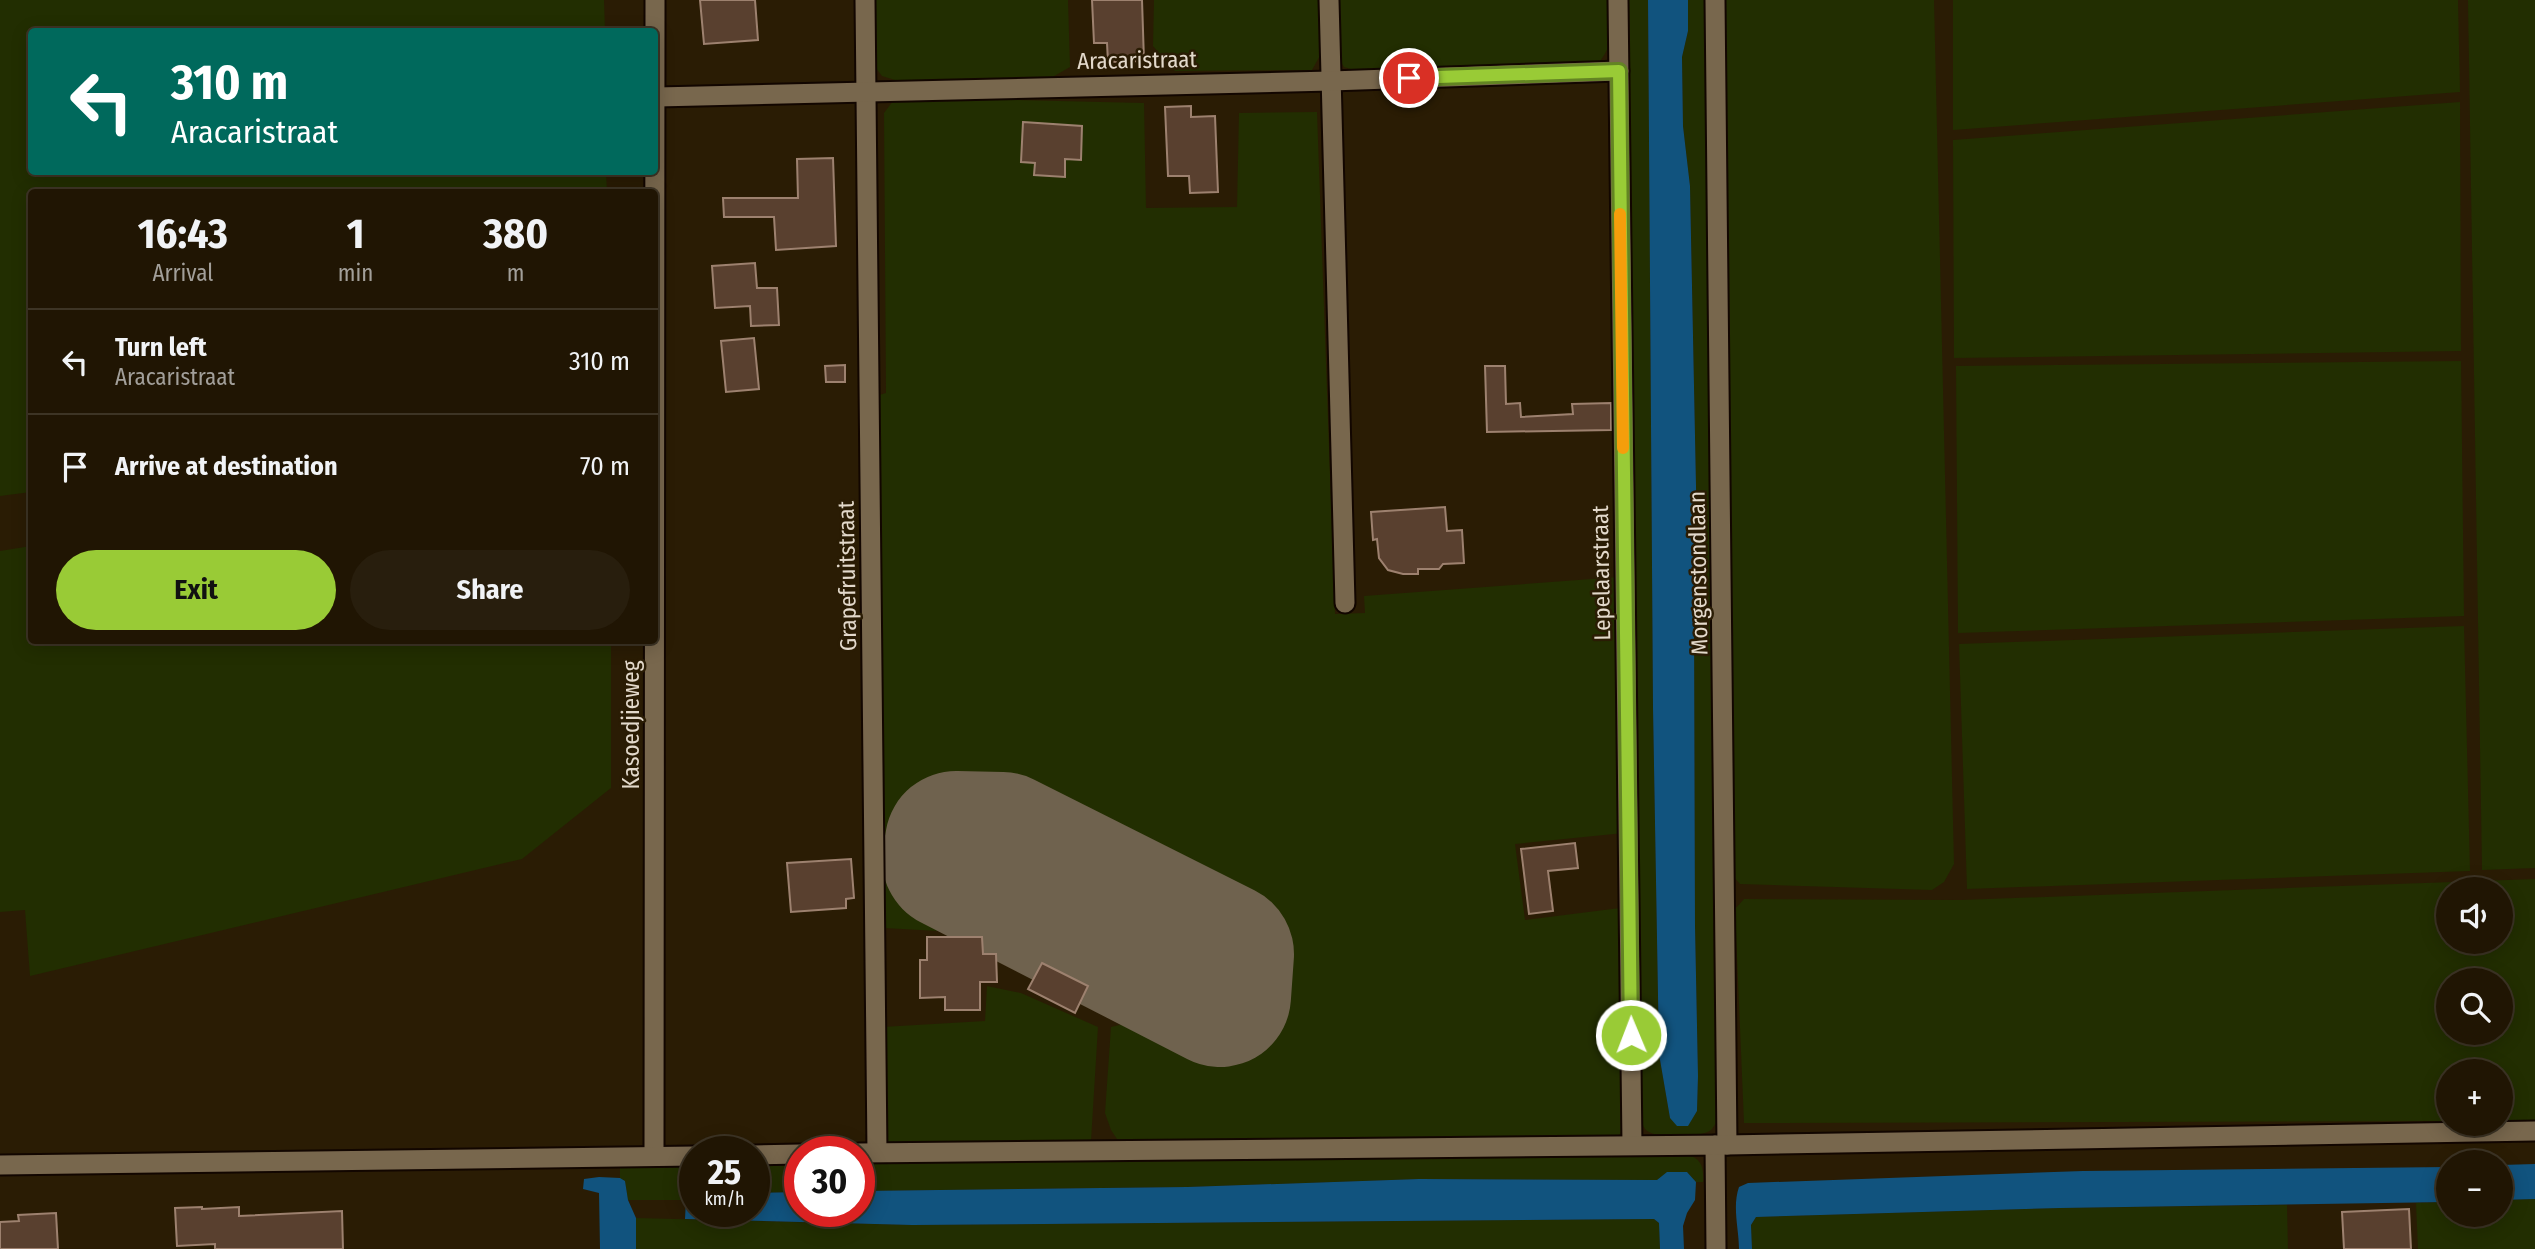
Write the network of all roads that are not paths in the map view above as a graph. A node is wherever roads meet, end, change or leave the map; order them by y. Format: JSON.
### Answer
{"nodes":[{"id":1,"x":655,"y":0,"type":"edge"},
{"id":2,"x":866,"y":0,"type":"edge"},
{"id":3,"x":1329,"y":0,"type":"edge"},
{"id":4,"x":1618,"y":0,"type":"edge"},
{"id":5,"x":1715,"y":0,"type":"edge"},
{"id":6,"x":656,"y":28,"type":"edge"},
{"id":7,"x":1619,"y":71,"type":"junction"},
{"id":8,"x":1331,"y":81,"type":"junction"},
{"id":9,"x":866,"y":91,"type":"junction"},
{"id":10,"x":658,"y":97,"type":"edge"},
{"id":11,"x":1345,"y":603,"type":"dead end"},
{"id":12,"x":655,"y":644,"type":"edge"},
{"id":13,"x":2535,"y":1131,"type":"edge"},
{"id":14,"x":868,"y":1136,"type":"edge"},
{"id":15,"x":1632,"y":1145,"type":"junction"},
{"id":16,"x":1721,"y":1145,"type":"junction"},
{"id":17,"x":875,"y":1152,"type":"edge"},
{"id":18,"x":654,"y":1156,"type":"junction"},
{"id":19,"x":679,"y":1156,"type":"edge"},
{"id":20,"x":0,"y":1165,"type":"edge"},
{"id":21,"x":1716,"y":1249,"type":"edge"}],
"edges":[{"from":1,"to":6,"type":"street","name":"Kasoedjieweg"},
{"from":2,"to":9,"type":"street","name":"Grapefruitstraat"},
{"from":3,"to":8,"type":"street"},
{"from":4,"to":7,"type":"street","name":"Lepelaarstraat"},
{"from":5,"to":16,"type":"street","name":"Morgenstondlaan"},
{"from":7,"to":8,"type":"street","name":"Aracaristraat"},
{"from":7,"to":15,"type":"street","name":"Lepelaarstraat"},
{"from":8,"to":9,"type":"street","name":"Aracaristraat"},
{"from":8,"to":11,"type":"street"},
{"from":9,"to":10,"type":"street","name":"Aracaristraat"},
{"from":9,"to":14,"type":"street","name":"Grapefruitstraat"},
{"from":12,"to":18,"type":"street","name":"Kasoedjieweg"},
{"from":13,"to":16,"type":"street"},
{"from":15,"to":16,"type":"street"},
{"from":15,"to":17,"type":"street"},
{"from":16,"to":21,"type":"street","name":"Morgenstondlaan"},
{"from":18,"to":19,"type":"street"},
{"from":18,"to":20,"type":"street"}]}
